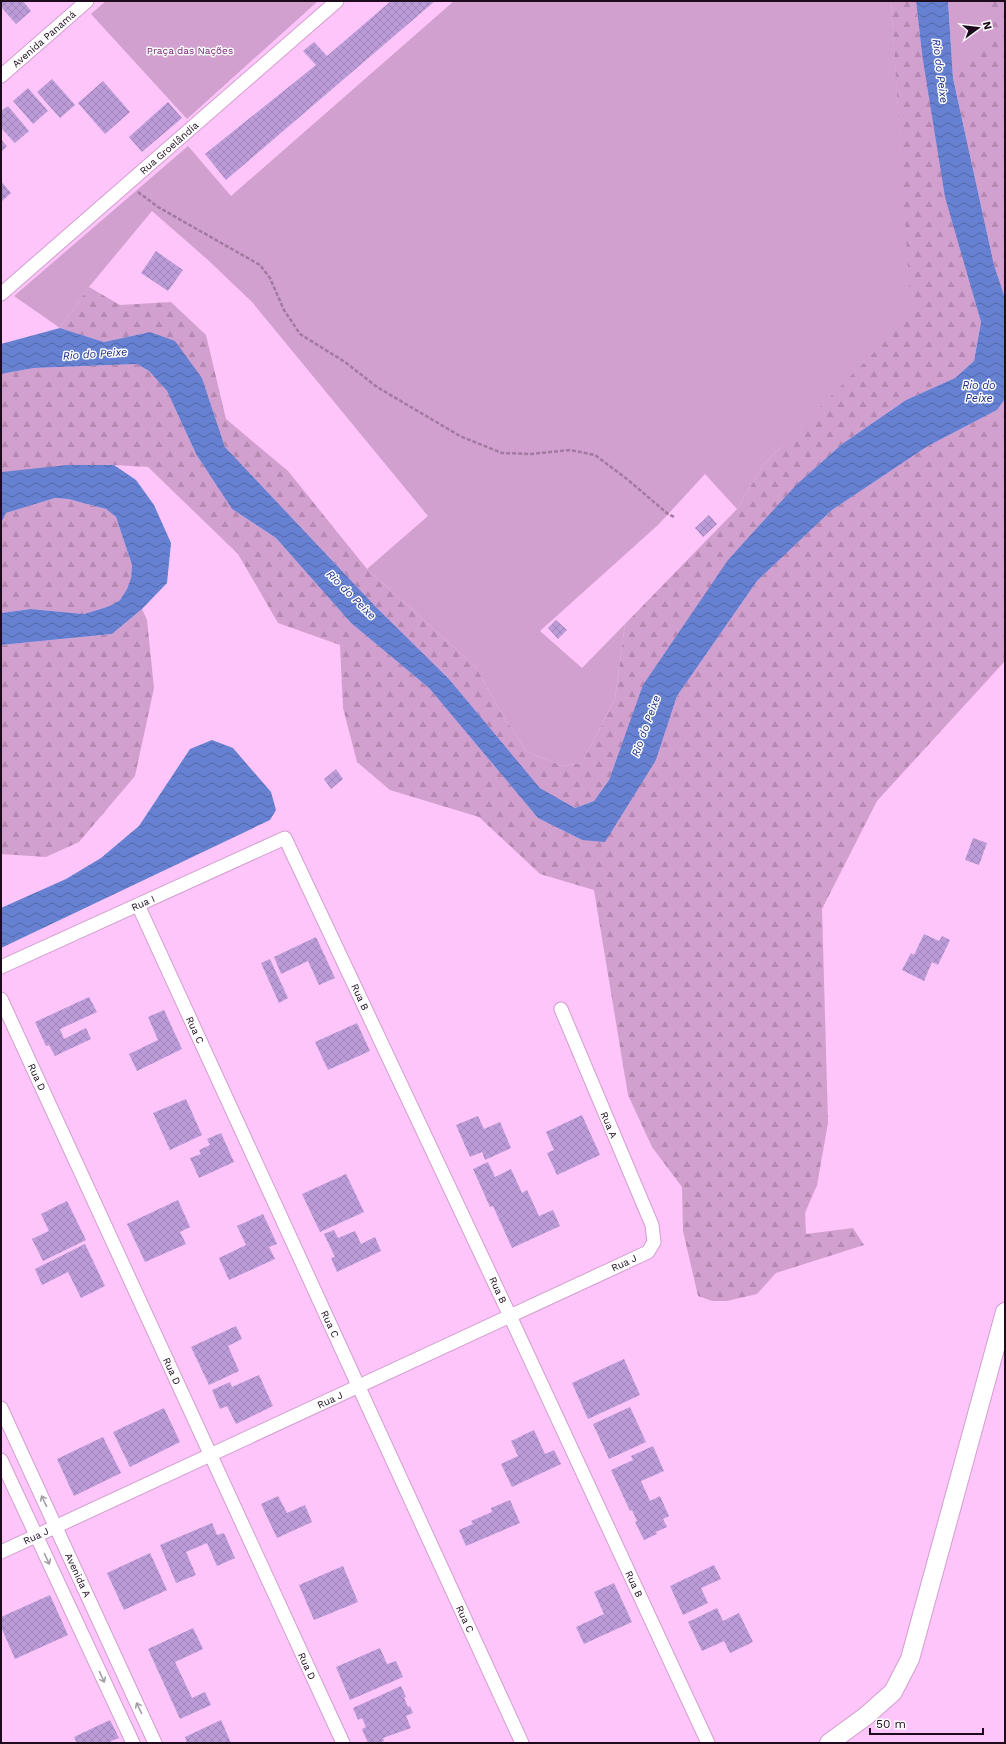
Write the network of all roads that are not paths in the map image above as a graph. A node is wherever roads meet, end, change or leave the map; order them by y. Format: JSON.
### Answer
{"nodes":[{"id":1,"x":88,"y":1,"type":"edge"},
{"id":2,"x":337,"y":1,"type":"edge"},
{"id":3,"x":1,"y":76,"type":"edge"},
{"id":4,"x":1,"y":294,"type":"edge"},
{"id":5,"x":285,"y":838,"type":"joint"},
{"id":6,"x":138,"y":905,"type":"junction"},
{"id":7,"x":1,"y":967,"type":"edge"},
{"id":8,"x":1,"y":999,"type":"edge"},
{"id":9,"x":561,"y":1009,"type":"dead end"},
{"id":10,"x":654,"y":1242,"type":"joint"},
{"id":11,"x":1005,"y":1312,"type":"edge"},
{"id":12,"x":510,"y":1316,"type":"junction"},
{"id":13,"x":359,"y":1386,"type":"junction"},
{"id":14,"x":1,"y":1408,"type":"edge"},
{"id":15,"x":210,"y":1455,"type":"junction"},
{"id":16,"x":1,"y":1460,"type":"edge"},
{"id":17,"x":56,"y":1527,"type":"junction"},
{"id":18,"x":36,"y":1536,"type":"junction"},
{"id":19,"x":1,"y":1552,"type":"edge"},
{"id":20,"x":133,"y":1743,"type":"edge"},
{"id":21,"x":156,"y":1743,"type":"edge"},
{"id":22,"x":343,"y":1743,"type":"edge"},
{"id":23,"x":522,"y":1743,"type":"edge"},
{"id":24,"x":708,"y":1743,"type":"edge"},
{"id":25,"x":830,"y":1743,"type":"edge"}],
"edges":[{"from":1,"to":3,"type":"street","name":"Avenida Panamá"},
{"from":2,"to":4,"type":"street","name":"Rua Groelândia"},
{"from":5,"to":6,"type":"street","name":"Rua I"},
{"from":5,"to":12,"type":"street","name":"Rua B"},
{"from":6,"to":7,"type":"street","name":"Rua I"},
{"from":6,"to":13,"type":"street","name":"Rua C"},
{"from":8,"to":15,"type":"street","name":"Rua D"},
{"from":9,"to":10,"type":"street","name":"Rua A"},
{"from":10,"to":12,"type":"street","name":"Rua J"},
{"from":11,"to":25,"type":"street"},
{"from":12,"to":13,"type":"street","name":"Rua J"},
{"from":12,"to":24,"type":"street","name":"Rua B"},
{"from":13,"to":15,"type":"street","name":"Rua J"},
{"from":13,"to":23,"type":"street","name":"Rua C"},
{"from":17,"to":14,"type":"street","name":"Avenida A","one_way":true},
{"from":15,"to":17,"type":"street","name":"Rua J"},
{"from":15,"to":22,"type":"street","name":"Rua D"},
{"from":16,"to":18,"type":"street"},
{"from":17,"to":18,"type":"street","name":"Rua J"},
{"from":21,"to":17,"type":"street","name":"Avenida A","one_way":true},
{"from":18,"to":19,"type":"street","name":"Rua J"},
{"from":18,"to":20,"type":"street","one_way":true}]}
